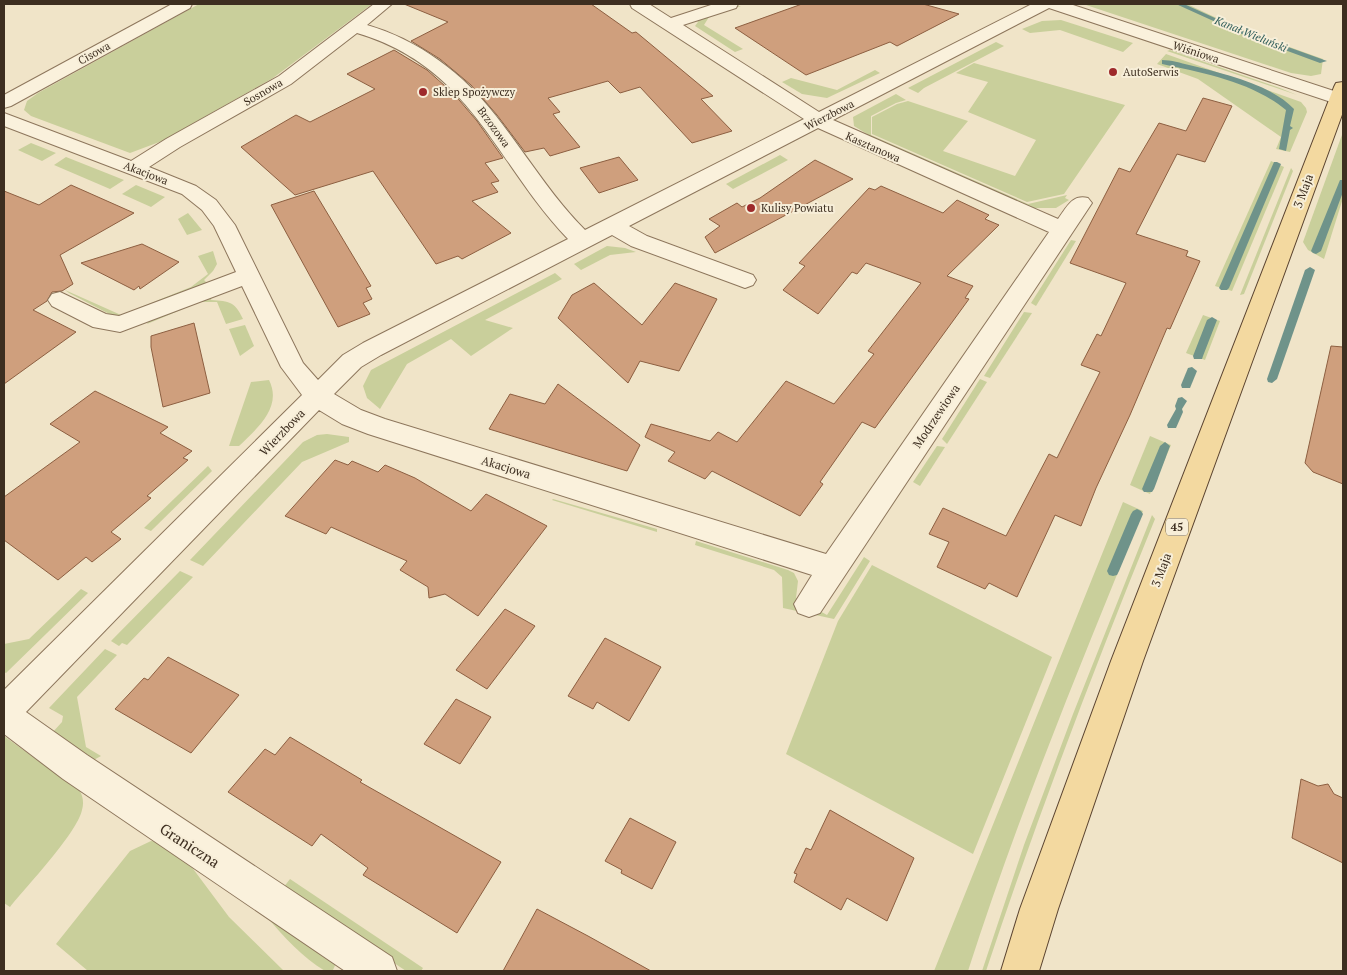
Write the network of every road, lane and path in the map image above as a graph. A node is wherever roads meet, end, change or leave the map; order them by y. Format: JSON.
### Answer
{"nodes":[{"id":1,"x":184,"y":4,"type":"edge"},
{"id":2,"x":384,"y":4,"type":"edge"},
{"id":3,"x":638,"y":4,"type":"edge"},
{"id":4,"x":730,"y":4,"type":"edge"},
{"id":5,"x":1044,"y":4,"type":"edge"},
{"id":6,"x":1054,"y":4,"type":"edge"},
{"id":7,"x":669,"y":24,"type":"junction"},
{"id":8,"x":355,"y":27,"type":"junction"},
{"id":9,"x":1342,"y":95,"type":"edge"},
{"id":10,"x":4,"y":102,"type":"edge"},
{"id":11,"x":4,"y":119,"type":"edge"},
{"id":12,"x":819,"y":120,"type":"junction"},
{"id":13,"x":134,"y":168,"type":"junction"},
{"id":14,"x":1081,"y":203,"type":"dead end"},
{"id":15,"x":614,"y":226,"type":"junction"},
{"id":16,"x":1062,"y":229,"type":"junction"},
{"id":17,"x":583,"y":241,"type":"junction"},
{"id":18,"x":248,"y":276,"type":"junction"},
{"id":19,"x":745,"y":280,"type":"dead end"},
{"id":20,"x":60,"y":300,"type":"dead end"},
{"id":21,"x":317,"y":395,"type":"junction"},
{"id":22,"x":833,"y":569,"type":"junction"},
{"id":23,"x":809,"y":604,"type":"dead end"},
{"id":24,"x":4,"y":714,"type":"edge"},
{"id":25,"x":378,"y":971,"type":"edge"},
{"id":26,"x":1020,"y":971,"type":"edge"}],
"edges":[{"from":1,"to":10,"type":"street","name":"Cisowa"},
{"from":2,"to":8,"type":"street","name":"Sosnowa"},
{"from":3,"to":7,"type":"street","name":"Kasztanowa"},
{"from":4,"to":7,"type":"street"},
{"from":5,"to":12,"type":"street","name":"Wierzbowa"},
{"from":6,"to":9,"type":"street","name":"Wiśniowa"},
{"from":7,"to":12,"type":"street","name":"Kasztanowa"},
{"from":8,"to":13,"type":"street","name":"Sosnowa"},
{"from":8,"to":17,"type":"street","name":"Brzozowa"},
{"from":9,"to":26,"type":"main road","name":"3 Maja","number":"45"},
{"from":11,"to":13,"type":"street","name":"Akacjowa"},
{"from":12,"to":15,"type":"street","name":"Wierzbowa"},
{"from":12,"to":16,"type":"street","name":"Kasztanowa"},
{"from":13,"to":18,"type":"street","name":"Akacjowa"},
{"from":14,"to":16,"type":"street"},
{"from":15,"to":17,"type":"street","name":"Wierzbowa"},
{"from":15,"to":19,"type":"street"},
{"from":16,"to":22,"type":"street","name":"Modrzewiowa"},
{"from":17,"to":21,"type":"street","name":"Wierzbowa"},
{"from":18,"to":20,"type":"street"},
{"from":18,"to":21,"type":"street","name":"Akacjowa"},
{"from":21,"to":22,"type":"street","name":"Akacjowa"},
{"from":21,"to":24,"type":"street","name":"Wierzbowa"},
{"from":22,"to":23,"type":"street","name":"Modrzewiowa"},
{"from":24,"to":25,"type":"street","name":"Graniczna"}]}
